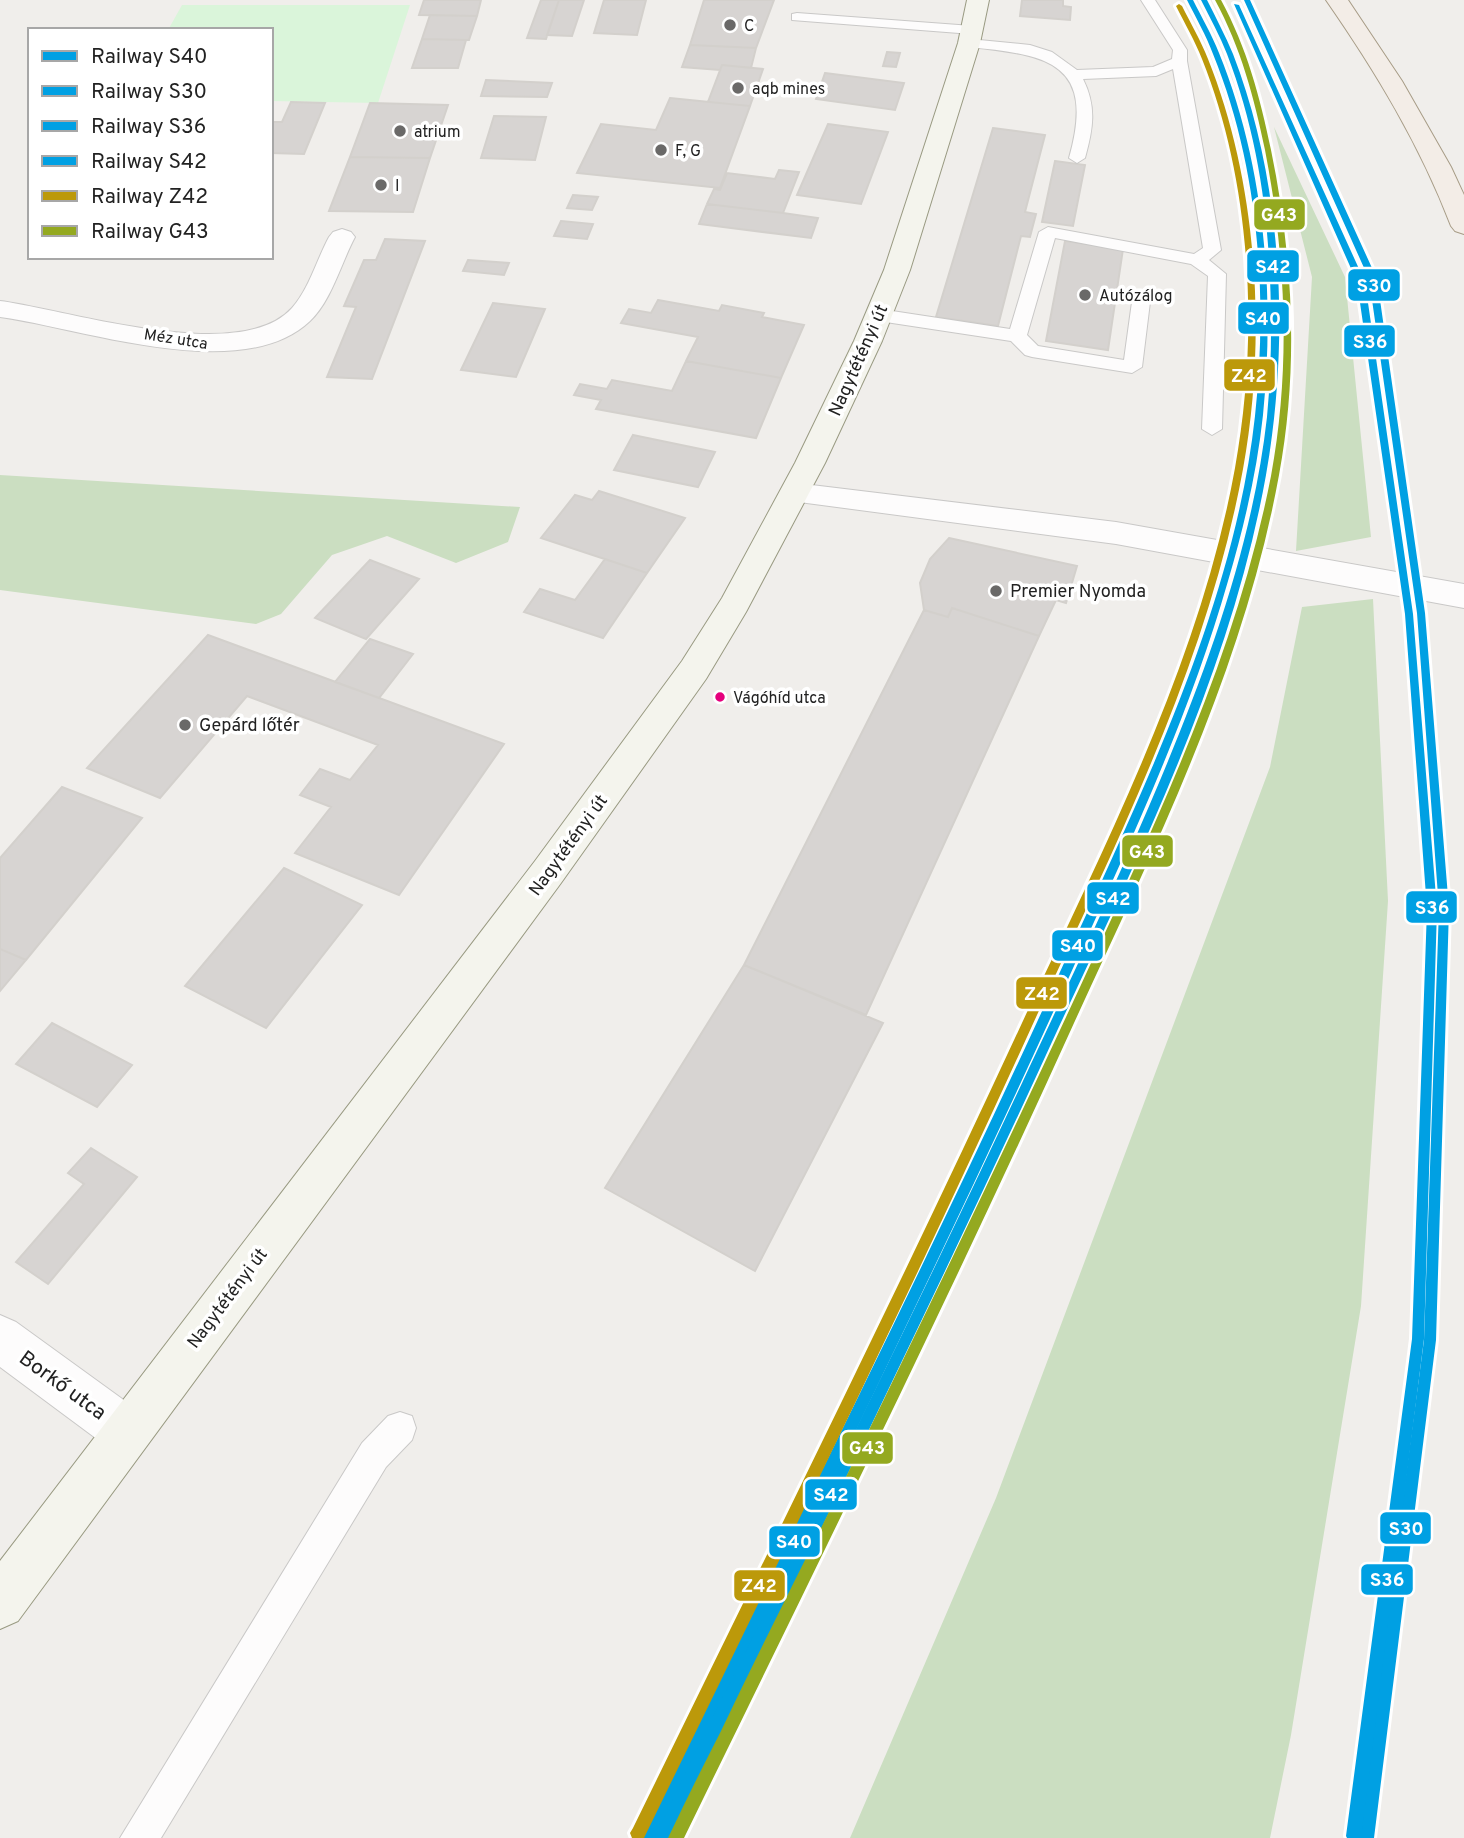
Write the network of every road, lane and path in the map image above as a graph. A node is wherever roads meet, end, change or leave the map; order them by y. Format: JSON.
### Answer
{"nodes":[{"id":1,"x":978,"y":0,"type":"edge"},
{"id":2,"x":1148,"y":0,"type":"edge"},
{"id":3,"x":1337,"y":0,"type":"edge"},
{"id":4,"x":797,"y":17,"type":"dead end"},
{"id":5,"x":971,"y":36,"type":"junction"},
{"id":6,"x":1179,"y":61,"type":"junction"},
{"id":7,"x":1075,"y":75,"type":"junction"},
{"id":8,"x":1077,"y":158,"type":"dead end"},
{"id":9,"x":1459,"y":202,"type":"edge"},
{"id":10,"x":1464,"y":226,"type":"edge"},
{"id":11,"x":341,"y":237,"type":"dead end"},
{"id":12,"x":1197,"y":260,"type":"junction"},
{"id":13,"x":1141,"y":302,"type":"dead end"},
{"id":14,"x":0,"y":309,"type":"edge"},
{"id":15,"x":879,"y":315,"type":"junction"},
{"id":16,"x":1017,"y":336,"type":"junction"},
{"id":17,"x":1212,"y":429,"type":"dead end"},
{"id":18,"x":795,"y":493,"type":"junction"},
{"id":19,"x":1464,"y":596,"type":"edge"},
{"id":20,"x":0,"y":1338,"type":"edge"},
{"id":21,"x":400,"y":1428,"type":"dead end"},
{"id":22,"x":127,"y":1431,"type":"junction"},
{"id":23,"x":0,"y":1603,"type":"edge"},
{"id":24,"x":139,"y":1838,"type":"edge"}],
"edges":[{"from":1,"to":5,"type":"main road","name":"Nagytétényi út"},
{"from":2,"to":6,"type":"lane"},
{"from":3,"to":9,"type":"main road"},
{"from":4,"to":5,"type":"lane"},
{"from":5,"to":7,"type":"lane"},
{"from":5,"to":15,"type":"main road","name":"Nagytétényi út"},
{"from":6,"to":7,"type":"lane"},
{"from":6,"to":12,"type":"lane"},
{"from":7,"to":8,"type":"lane"},
{"from":9,"to":10,"type":"main road"},
{"from":11,"to":14,"type":"street","name":"Méz utca"},
{"from":12,"to":16,"type":"lane"},
{"from":12,"to":17,"type":"lane"},
{"from":13,"to":16,"type":"lane"},
{"from":15,"to":16,"type":"lane"},
{"from":15,"to":18,"type":"main road","name":"Nagytétényi út"},
{"from":18,"to":19,"type":"street"},
{"from":18,"to":22,"type":"main road","name":"Nagytétényi út"},
{"from":20,"to":22,"type":"street","name":"Borkő utca"},
{"from":21,"to":24,"type":"lane"},
{"from":22,"to":23,"type":"main road","name":"Nagytétényi út"}]}
